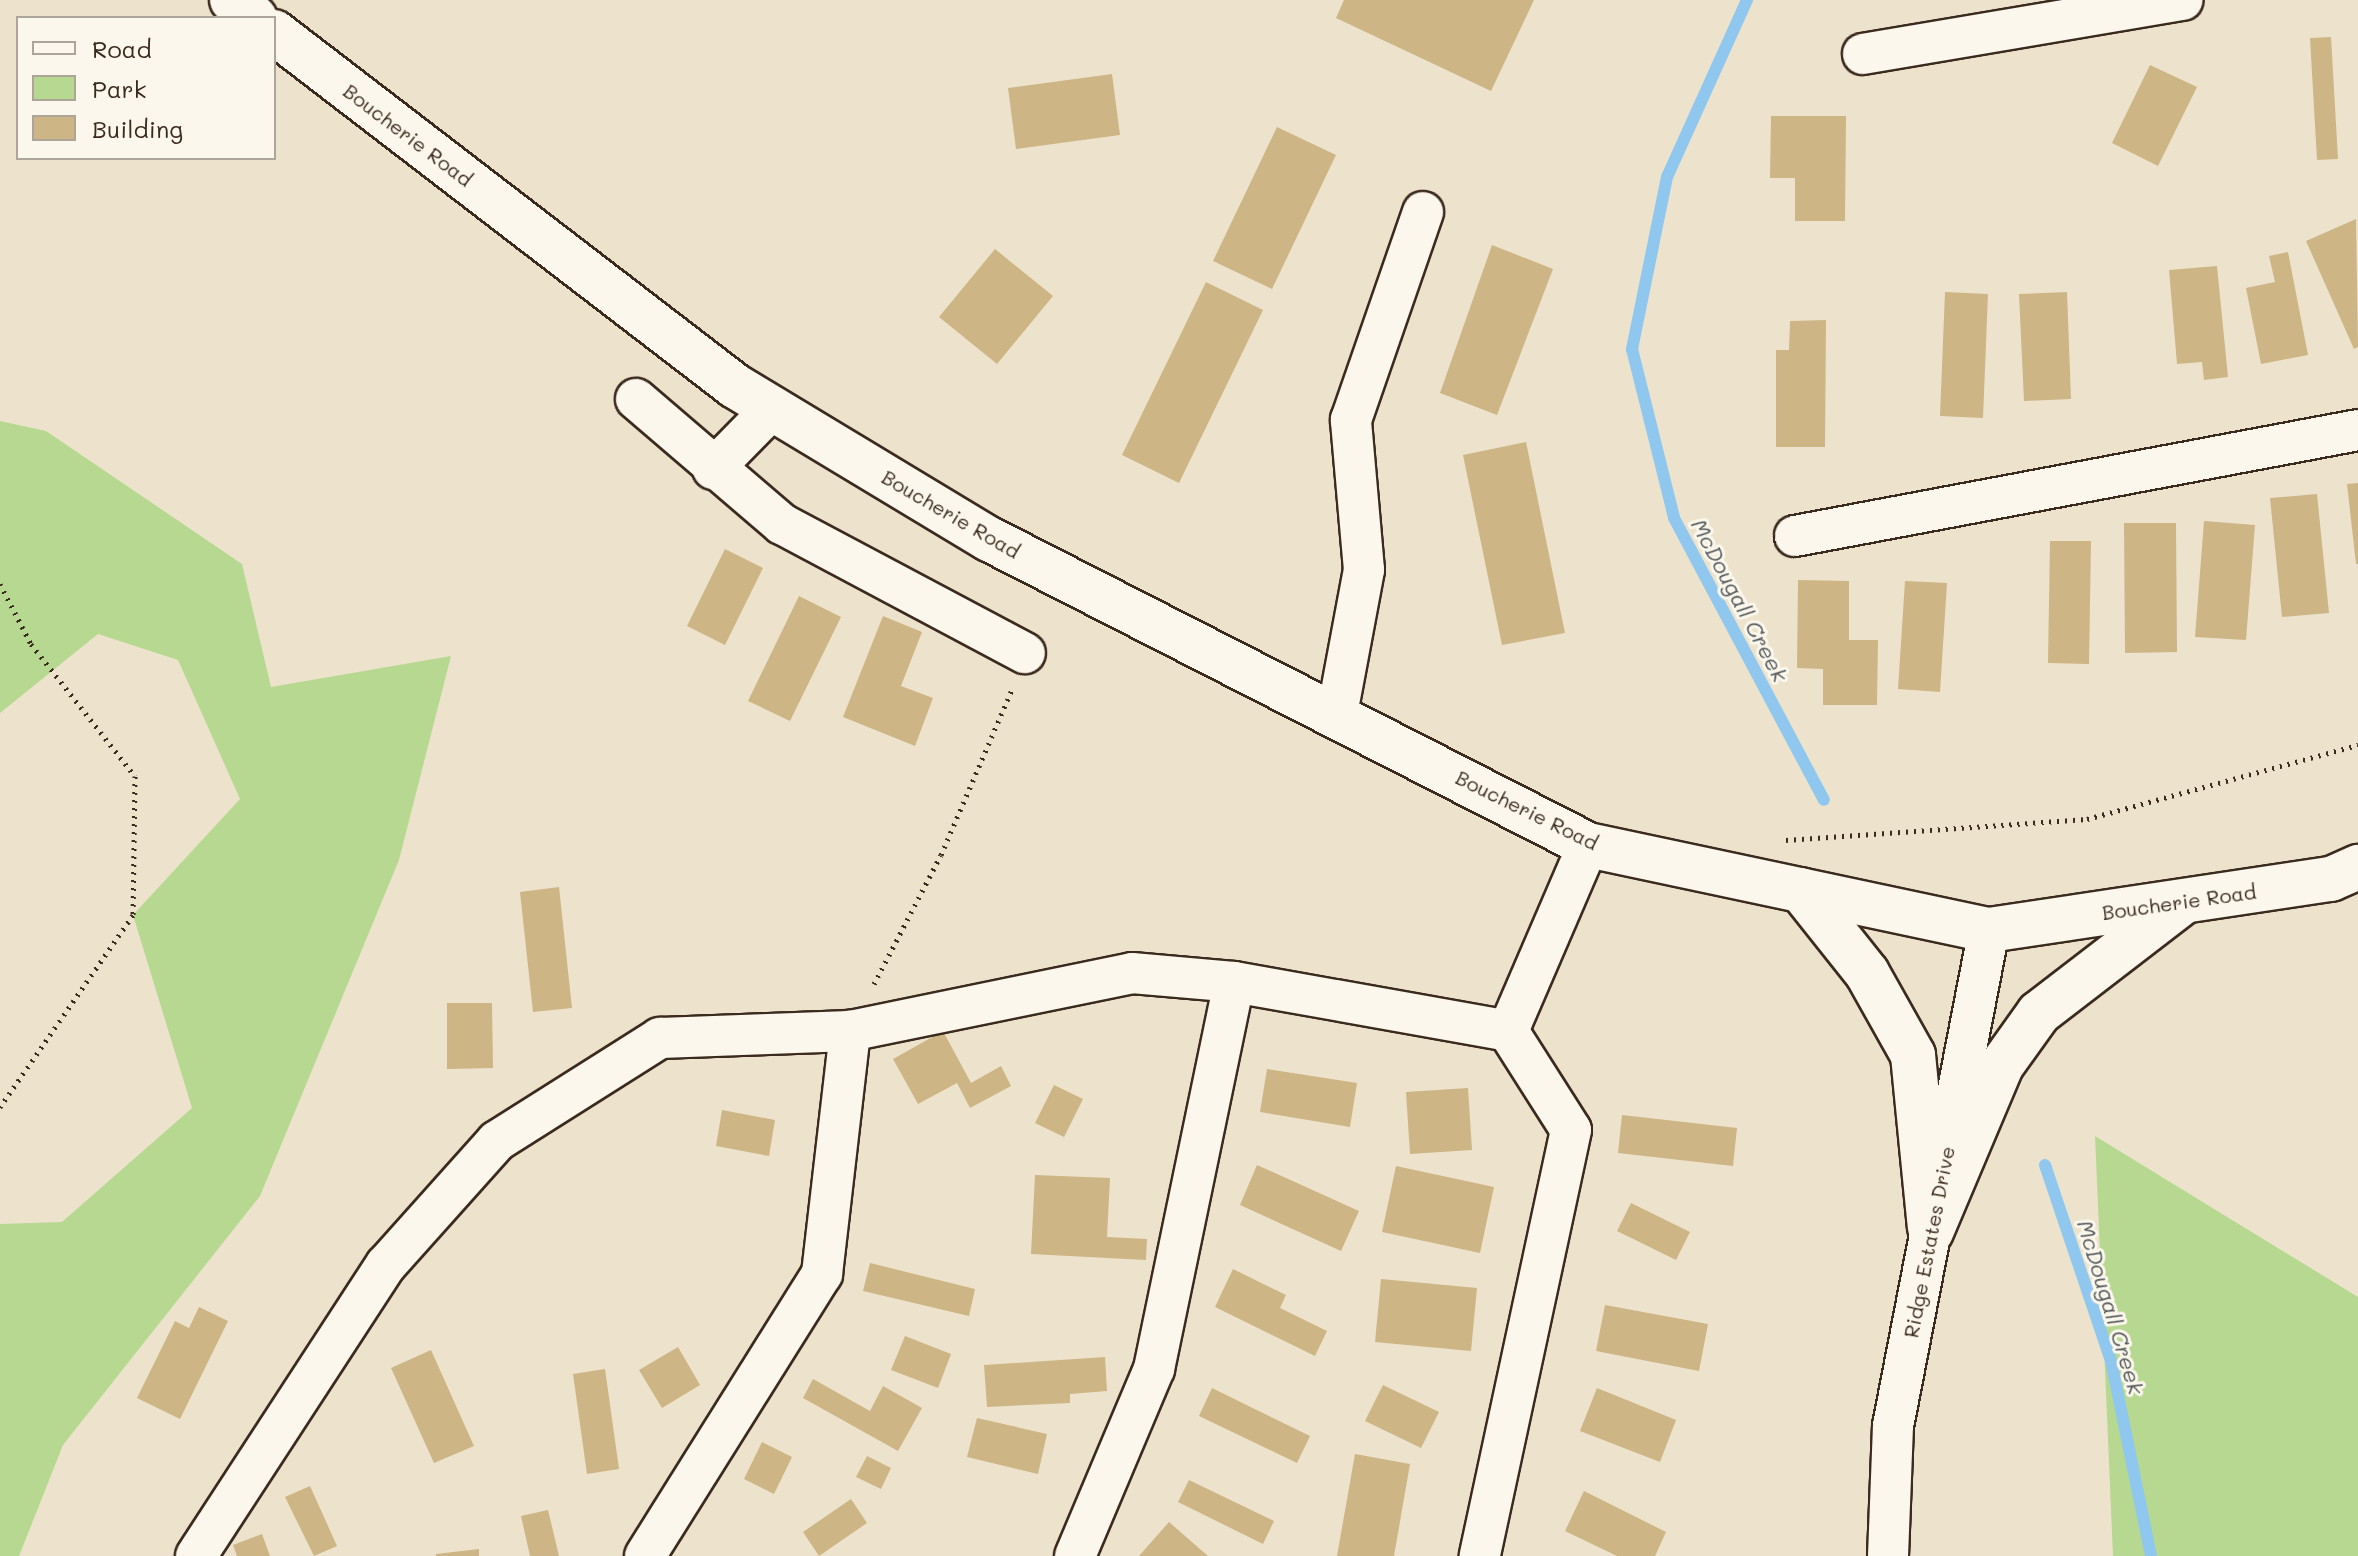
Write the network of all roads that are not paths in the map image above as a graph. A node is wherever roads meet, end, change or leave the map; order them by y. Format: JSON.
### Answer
{"nodes":[{"id":1,"x":232,"y":0,"type":"edge"},
{"id":2,"x":2182,"y":0,"type":"edge"},
{"id":3,"x":252,"y":16,"type":"edge"},
{"id":4,"x":276,"y":34,"type":"edge"},
{"id":5,"x":1863,"y":54,"type":"dead end"},
{"id":6,"x":1423,"y":212,"type":"dead end"},
{"id":7,"x":636,"y":399,"type":"dead end"},
{"id":8,"x":772,"y":409,"type":"junction"},
{"id":9,"x":2358,"y":430,"type":"edge"},
{"id":10,"x":713,"y":469,"type":"junction"},
{"id":11,"x":1795,"y":536,"type":"dead end"},
{"id":12,"x":1025,"y":653,"type":"road end"},
{"id":13,"x":1337,"y":714,"type":"junction"},
{"id":14,"x":1588,"y":845,"type":"junction"},
{"id":15,"x":2358,"y":867,"type":"edge"},
{"id":16,"x":1801,"y":890,"type":"junction"},
{"id":17,"x":2184,"y":901,"type":"junction"},
{"id":18,"x":1989,"y":930,"type":"junction"},
{"id":19,"x":1234,"y":982,"type":"junction"},
{"id":20,"x":850,"y":1031,"type":"junction"},
{"id":21,"x":1508,"y":1031,"type":"junction"},
{"id":22,"x":1931,"y":1232,"type":"junction"},
{"id":23,"x":196,"y":1556,"type":"edge"},
{"id":24,"x":645,"y":1556,"type":"edge"},
{"id":25,"x":1075,"y":1556,"type":"edge"},
{"id":26,"x":1480,"y":1556,"type":"edge"},
{"id":27,"x":1888,"y":1556,"type":"edge"}],
"edges":[{"from":1,"to":3,"type":"main road"},
{"from":2,"to":5,"type":"street"},
{"from":4,"to":8,"type":"main road","name":"Boucherie Road"},
{"from":6,"to":13,"type":"street"},
{"from":7,"to":10,"type":"street"},
{"from":8,"to":10,"type":"street"},
{"from":8,"to":13,"type":"main road","name":"Boucherie Road"},
{"from":9,"to":11,"type":"street"},
{"from":10,"to":12,"type":"street"},
{"from":13,"to":14,"type":"main road","name":"Boucherie Road"},
{"from":14,"to":16,"type":"main road","name":"Boucherie Road"},
{"from":14,"to":21,"type":"street"},
{"from":15,"to":17,"type":"main road","name":"Boucherie Road"},
{"from":16,"to":18,"type":"main road","name":"Boucherie Road"},
{"from":16,"to":22,"type":"main road"},
{"from":17,"to":18,"type":"main road","name":"Boucherie Road"},
{"from":17,"to":22,"type":"main road"},
{"from":18,"to":22,"type":"street","name":"Ridge Estates Drive"},
{"from":19,"to":20,"type":"street"},
{"from":19,"to":21,"type":"street"},
{"from":19,"to":25,"type":"street"},
{"from":20,"to":23,"type":"street"},
{"from":20,"to":24,"type":"street"},
{"from":21,"to":26,"type":"street"},
{"from":22,"to":27,"type":"street","name":"Ridge Estates Drive"}]}
